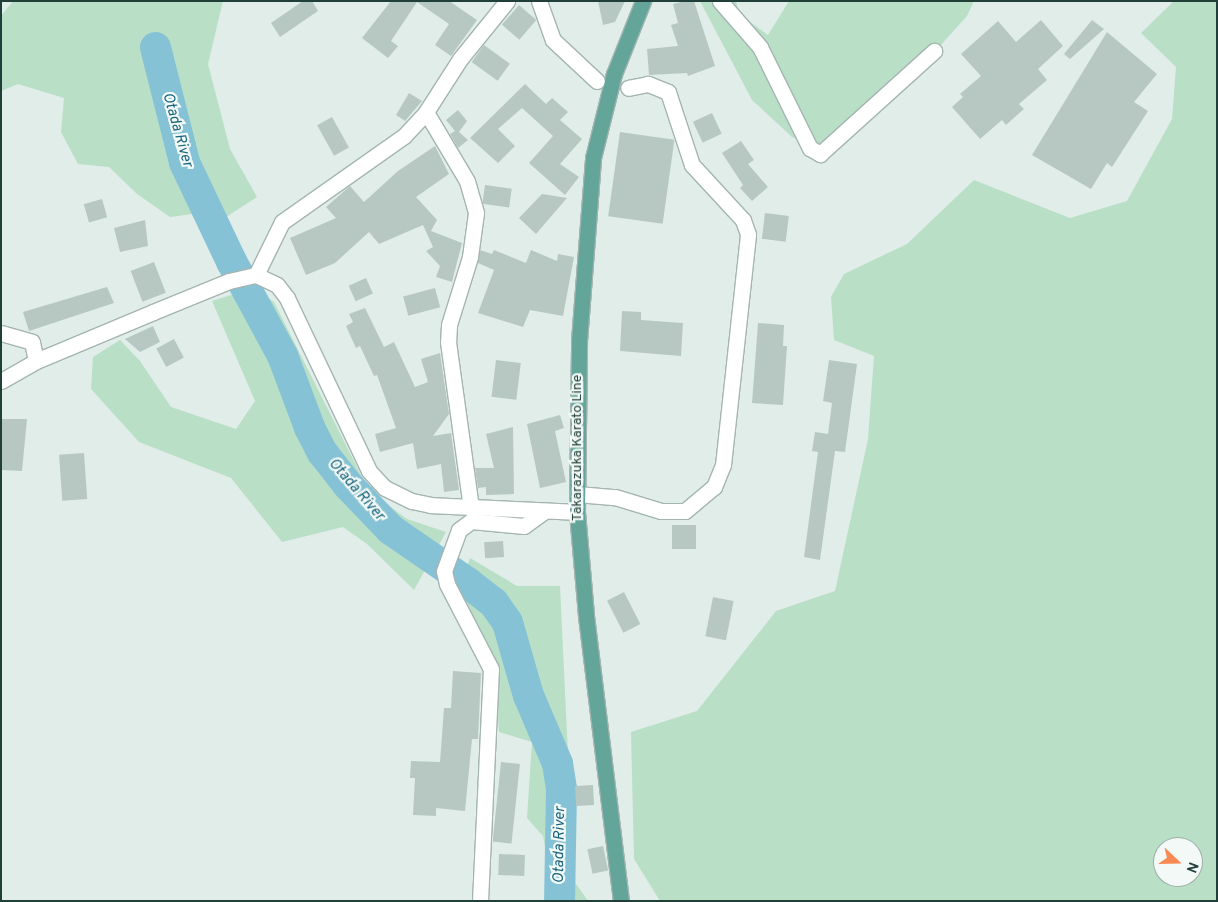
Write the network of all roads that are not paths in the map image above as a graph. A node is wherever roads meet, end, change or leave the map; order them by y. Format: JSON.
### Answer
{"nodes":[{"id":1,"x":507,"y":1,"type":"edge"},
{"id":2,"x":539,"y":1,"type":"edge"},
{"id":3,"x":643,"y":1,"type":"edge"},
{"id":4,"x":720,"y":1,"type":"edge"},
{"id":5,"x":934,"y":51,"type":"dead end"},
{"id":6,"x":598,"y":81,"type":"dead end"},
{"id":7,"x":628,"y":88,"type":"dead end"},
{"id":8,"x":426,"y":112,"type":"junction"},
{"id":9,"x":256,"y":275,"type":"junction"},
{"id":10,"x":1,"y":333,"type":"edge"},
{"id":11,"x":36,"y":362,"type":"junction"},
{"id":12,"x":1,"y":382,"type":"edge"},
{"id":13,"x":577,"y":494,"type":"junction"},
{"id":14,"x":471,"y":508,"type":"junction"},
{"id":15,"x":546,"y":511,"type":"junction"},
{"id":16,"x":577,"y":512,"type":"junction"},
{"id":17,"x":480,"y":901,"type":"edge"},
{"id":18,"x":621,"y":901,"type":"edge"}],
"edges":[{"from":1,"to":8,"type":"street"},
{"from":2,"to":6,"type":"street"},
{"from":3,"to":13,"type":"main road","name":"Takarazuka Karato Line"},
{"from":4,"to":5,"type":"street"},
{"from":7,"to":13,"type":"street"},
{"from":8,"to":9,"type":"street"},
{"from":8,"to":14,"type":"street"},
{"from":9,"to":11,"type":"street"},
{"from":9,"to":14,"type":"street"},
{"from":10,"to":11,"type":"street"},
{"from":11,"to":12,"type":"street"},
{"from":13,"to":16,"type":"main road","name":"Takarazuka Karato Line"},
{"from":14,"to":15,"type":"street"},
{"from":15,"to":16,"type":"street"},
{"from":15,"to":17,"type":"street"},
{"from":16,"to":18,"type":"main road","name":"Takarazuka Karato Line"}]}
